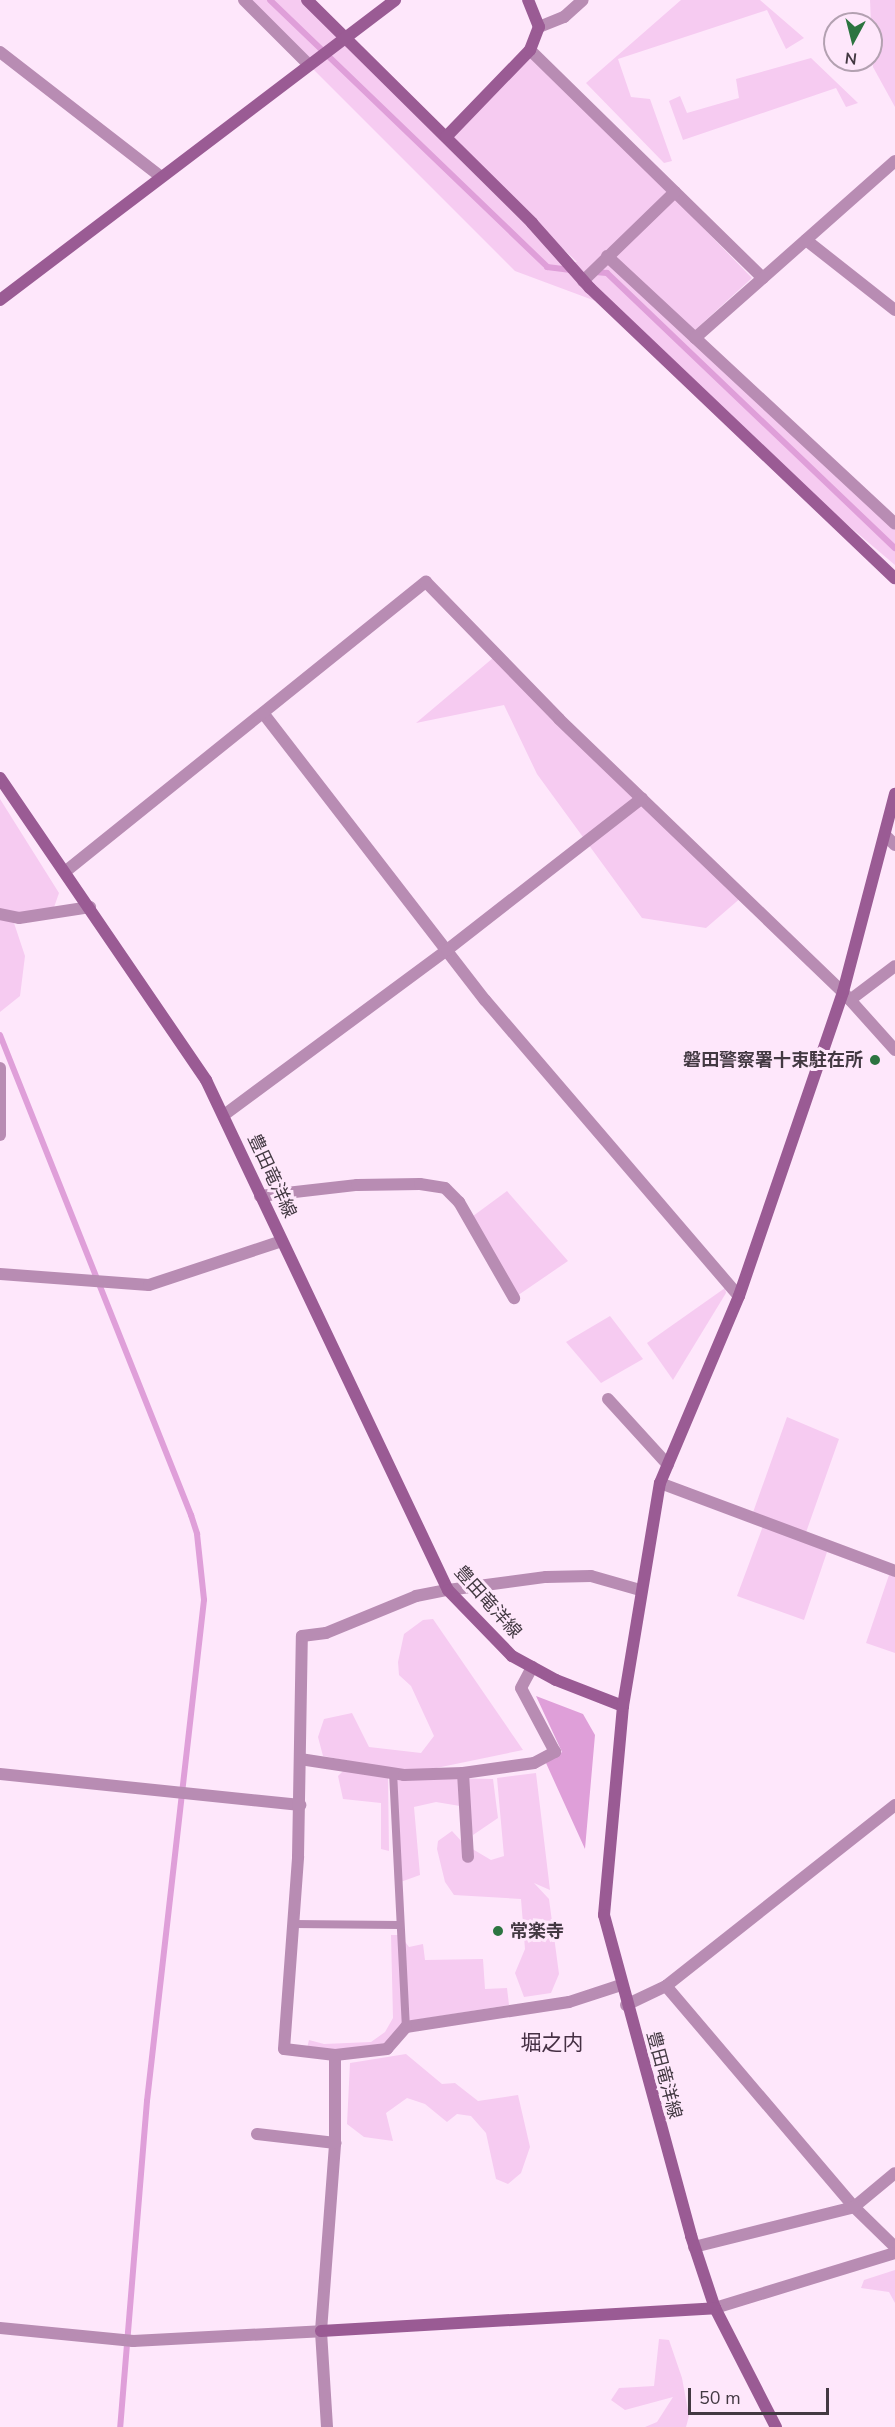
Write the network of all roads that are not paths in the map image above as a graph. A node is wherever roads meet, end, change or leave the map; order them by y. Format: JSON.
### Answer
{"nodes":[{"id":1,"x":244,"y":0,"type":"edge"},
{"id":2,"x":307,"y":0,"type":"edge"},
{"id":3,"x":395,"y":0,"type":"edge"},
{"id":4,"x":528,"y":0,"type":"edge"},
{"id":5,"x":583,"y":0,"type":"edge"},
{"id":6,"x":539,"y":27,"type":"junction"},
{"id":7,"x":346,"y":38,"type":"junction"},
{"id":8,"x":530,"y":50,"type":"junction"},
{"id":9,"x":0,"y":52,"type":"edge"},
{"id":10,"x":309,"y":64,"type":"junction"},
{"id":11,"x":446,"y":137,"type":"junction"},
{"id":12,"x":895,"y":161,"type":"edge"},
{"id":13,"x":160,"y":176,"type":"junction"},
{"id":14,"x":675,"y":192,"type":"junction"},
{"id":15,"x":806,"y":240,"type":"junction"},
{"id":16,"x":607,"y":256,"type":"junction"},
{"id":17,"x":763,"y":278,"type":"junction"},
{"id":18,"x":583,"y":280,"type":"junction"},
{"id":19,"x":0,"y":300,"type":"edge"},
{"id":20,"x":895,"y":310,"type":"edge"},
{"id":21,"x":695,"y":338,"type":"junction"},
{"id":22,"x":895,"y":524,"type":"edge"},
{"id":23,"x":895,"y":578,"type":"edge"},
{"id":24,"x":263,"y":713,"type":"junction"},
{"id":25,"x":0,"y":778,"type":"edge"},
{"id":26,"x":895,"y":794,"type":"edge"},
{"id":27,"x":642,"y":798,"type":"junction"},
{"id":28,"x":885,"y":835,"type":"junction"},
{"id":29,"x":895,"y":846,"type":"edge"},
{"id":30,"x":66,"y":872,"type":"junction"},
{"id":31,"x":90,"y":907,"type":"junction"},
{"id":32,"x":0,"y":914,"type":"edge"},
{"id":33,"x":447,"y":950,"type":"junction"},
{"id":34,"x":895,"y":966,"type":"edge"},
{"id":35,"x":847,"y":996,"type":"junction"},
{"id":36,"x":895,"y":1050,"type":"edge"},
{"id":37,"x":0,"y":1068,"type":"edge"},
{"id":38,"x":224,"y":1115,"type":"junction"},
{"id":39,"x":0,"y":1135,"type":"edge"},
{"id":40,"x":260,"y":1196,"type":"junction"},
{"id":41,"x":282,"y":1241,"type":"junction"},
{"id":42,"x":0,"y":1274,"type":"edge"},
{"id":43,"x":739,"y":1296,"type":"junction"},
{"id":44,"x":514,"y":1298,"type":"dead end"},
{"id":45,"x":608,"y":1399,"type":"dead end"},
{"id":46,"x":668,"y":1465,"type":"junction"},
{"id":47,"x":660,"y":1483,"type":"junction"},
{"id":48,"x":895,"y":1570,"type":"edge"},
{"id":49,"x":448,"y":1590,"type":"junction"},
{"id":50,"x":640,"y":1590,"type":"junction"},
{"id":51,"x":532,"y":1667,"type":"junction"},
{"id":52,"x":623,"y":1706,"type":"junction"},
{"id":53,"x":300,"y":1759,"type":"junction"},
{"id":54,"x":393,"y":1772,"type":"junction"},
{"id":55,"x":463,"y":1773,"type":"junction"},
{"id":56,"x":0,"y":1774,"type":"edge"},
{"id":57,"x":300,"y":1805,"type":"junction"},
{"id":58,"x":895,"y":1805,"type":"edge"},
{"id":59,"x":468,"y":1857,"type":"dead end"},
{"id":60,"x":293,"y":1924,"type":"junction"},
{"id":61,"x":400,"y":1925,"type":"junction"},
{"id":62,"x":621,"y":1985,"type":"junction"},
{"id":63,"x":666,"y":1986,"type":"junction"},
{"id":64,"x":626,"y":2005,"type":"junction"},
{"id":65,"x":406,"y":2027,"type":"junction"},
{"id":66,"x":335,"y":2055,"type":"junction"},
{"id":67,"x":257,"y":2134,"type":"dead end"},
{"id":68,"x":335,"y":2143,"type":"junction"},
{"id":69,"x":895,"y":2174,"type":"edge"},
{"id":70,"x":854,"y":2207,"type":"junction"},
{"id":71,"x":694,"y":2247,"type":"junction"},
{"id":72,"x":895,"y":2247,"type":"edge"},
{"id":73,"x":895,"y":2253,"type":"edge"},
{"id":74,"x":715,"y":2308,"type":"junction"},
{"id":75,"x":0,"y":2328,"type":"edge"},
{"id":76,"x":321,"y":2331,"type":"junction"},
{"id":77,"x":327,"y":2427,"type":"edge"},
{"id":78,"x":776,"y":2427,"type":"edge"}],
"edges":[{"from":1,"to":10,"type":"street"},
{"from":2,"to":7,"type":"street"},
{"from":3,"to":7,"type":"street"},
{"from":4,"to":6,"type":"street"},
{"from":5,"to":6,"type":"street"},
{"from":6,"to":8,"type":"street"},
{"from":7,"to":10,"type":"street"},
{"from":7,"to":11,"type":"street"},
{"from":8,"to":11,"type":"street"},
{"from":8,"to":14,"type":"street"},
{"from":9,"to":13,"type":"street"},
{"from":10,"to":13,"type":"street"},
{"from":11,"to":18,"type":"street"},
{"from":12,"to":15,"type":"street"},
{"from":13,"to":19,"type":"street"},
{"from":14,"to":16,"type":"street"},
{"from":14,"to":17,"type":"street"},
{"from":15,"to":17,"type":"street"},
{"from":15,"to":20,"type":"street"},
{"from":16,"to":18,"type":"street"},
{"from":16,"to":21,"type":"street"},
{"from":17,"to":21,"type":"street"},
{"from":18,"to":23,"type":"street"},
{"from":21,"to":22,"type":"street"},
{"from":24,"to":27,"type":"street"},
{"from":24,"to":30,"type":"street"},
{"from":24,"to":33,"type":"street"},
{"from":25,"to":30,"type":"street","name":"豊田竜洋線"},
{"from":26,"to":28,"type":"street"},
{"from":27,"to":33,"type":"street"},
{"from":27,"to":35,"type":"street"},
{"from":28,"to":29,"type":"street"},
{"from":28,"to":35,"type":"street"},
{"from":30,"to":31,"type":"street","name":"豊田竜洋線"},
{"from":31,"to":32,"type":"street"},
{"from":31,"to":38,"type":"street","name":"豊田竜洋線"},
{"from":33,"to":38,"type":"street"},
{"from":33,"to":43,"type":"street"},
{"from":34,"to":35,"type":"street"},
{"from":35,"to":36,"type":"street"},
{"from":35,"to":43,"type":"street"},
{"from":37,"to":39,"type":"street"},
{"from":38,"to":40,"type":"street","name":"豊田竜洋線"},
{"from":40,"to":41,"type":"street","name":"豊田竜洋線"},
{"from":40,"to":44,"type":"street"},
{"from":41,"to":42,"type":"street"},
{"from":41,"to":49,"type":"street","name":"豊田竜洋線"},
{"from":43,"to":46,"type":"street"},
{"from":45,"to":46,"type":"street"},
{"from":46,"to":47,"type":"street"},
{"from":47,"to":48,"type":"street"},
{"from":47,"to":50,"type":"street"},
{"from":49,"to":50,"type":"street"},
{"from":49,"to":51,"type":"street","name":"豊田竜洋線"},
{"from":49,"to":53,"type":"street"},
{"from":50,"to":52,"type":"street"},
{"from":51,"to":52,"type":"street","name":"豊田竜洋線"},
{"from":51,"to":55,"type":"street"},
{"from":52,"to":62,"type":"street","name":"豊田竜洋線"},
{"from":53,"to":54,"type":"street"},
{"from":53,"to":57,"type":"street"},
{"from":54,"to":55,"type":"street"},
{"from":54,"to":61,"type":"lane"},
{"from":55,"to":59,"type":"street"},
{"from":56,"to":57,"type":"street"},
{"from":57,"to":60,"type":"street"},
{"from":58,"to":63,"type":"street"},
{"from":60,"to":61,"type":"lane"},
{"from":60,"to":66,"type":"street"},
{"from":61,"to":65,"type":"lane"},
{"from":62,"to":64,"type":"street","name":"豊田竜洋線"},
{"from":62,"to":65,"type":"street"},
{"from":63,"to":64,"type":"street"},
{"from":63,"to":70,"type":"street"},
{"from":64,"to":71,"type":"street","name":"豊田竜洋線"},
{"from":65,"to":66,"type":"street"},
{"from":66,"to":68,"type":"street"},
{"from":67,"to":68,"type":"street"},
{"from":68,"to":76,"type":"street"},
{"from":69,"to":70,"type":"street"},
{"from":70,"to":71,"type":"street"},
{"from":70,"to":72,"type":"street"},
{"from":71,"to":74,"type":"street","name":"豊田竜洋線"},
{"from":73,"to":74,"type":"street"},
{"from":74,"to":76,"type":"street"},
{"from":74,"to":78,"type":"street","name":"豊田竜洋線"},
{"from":75,"to":76,"type":"street"},
{"from":76,"to":77,"type":"street"}]}
